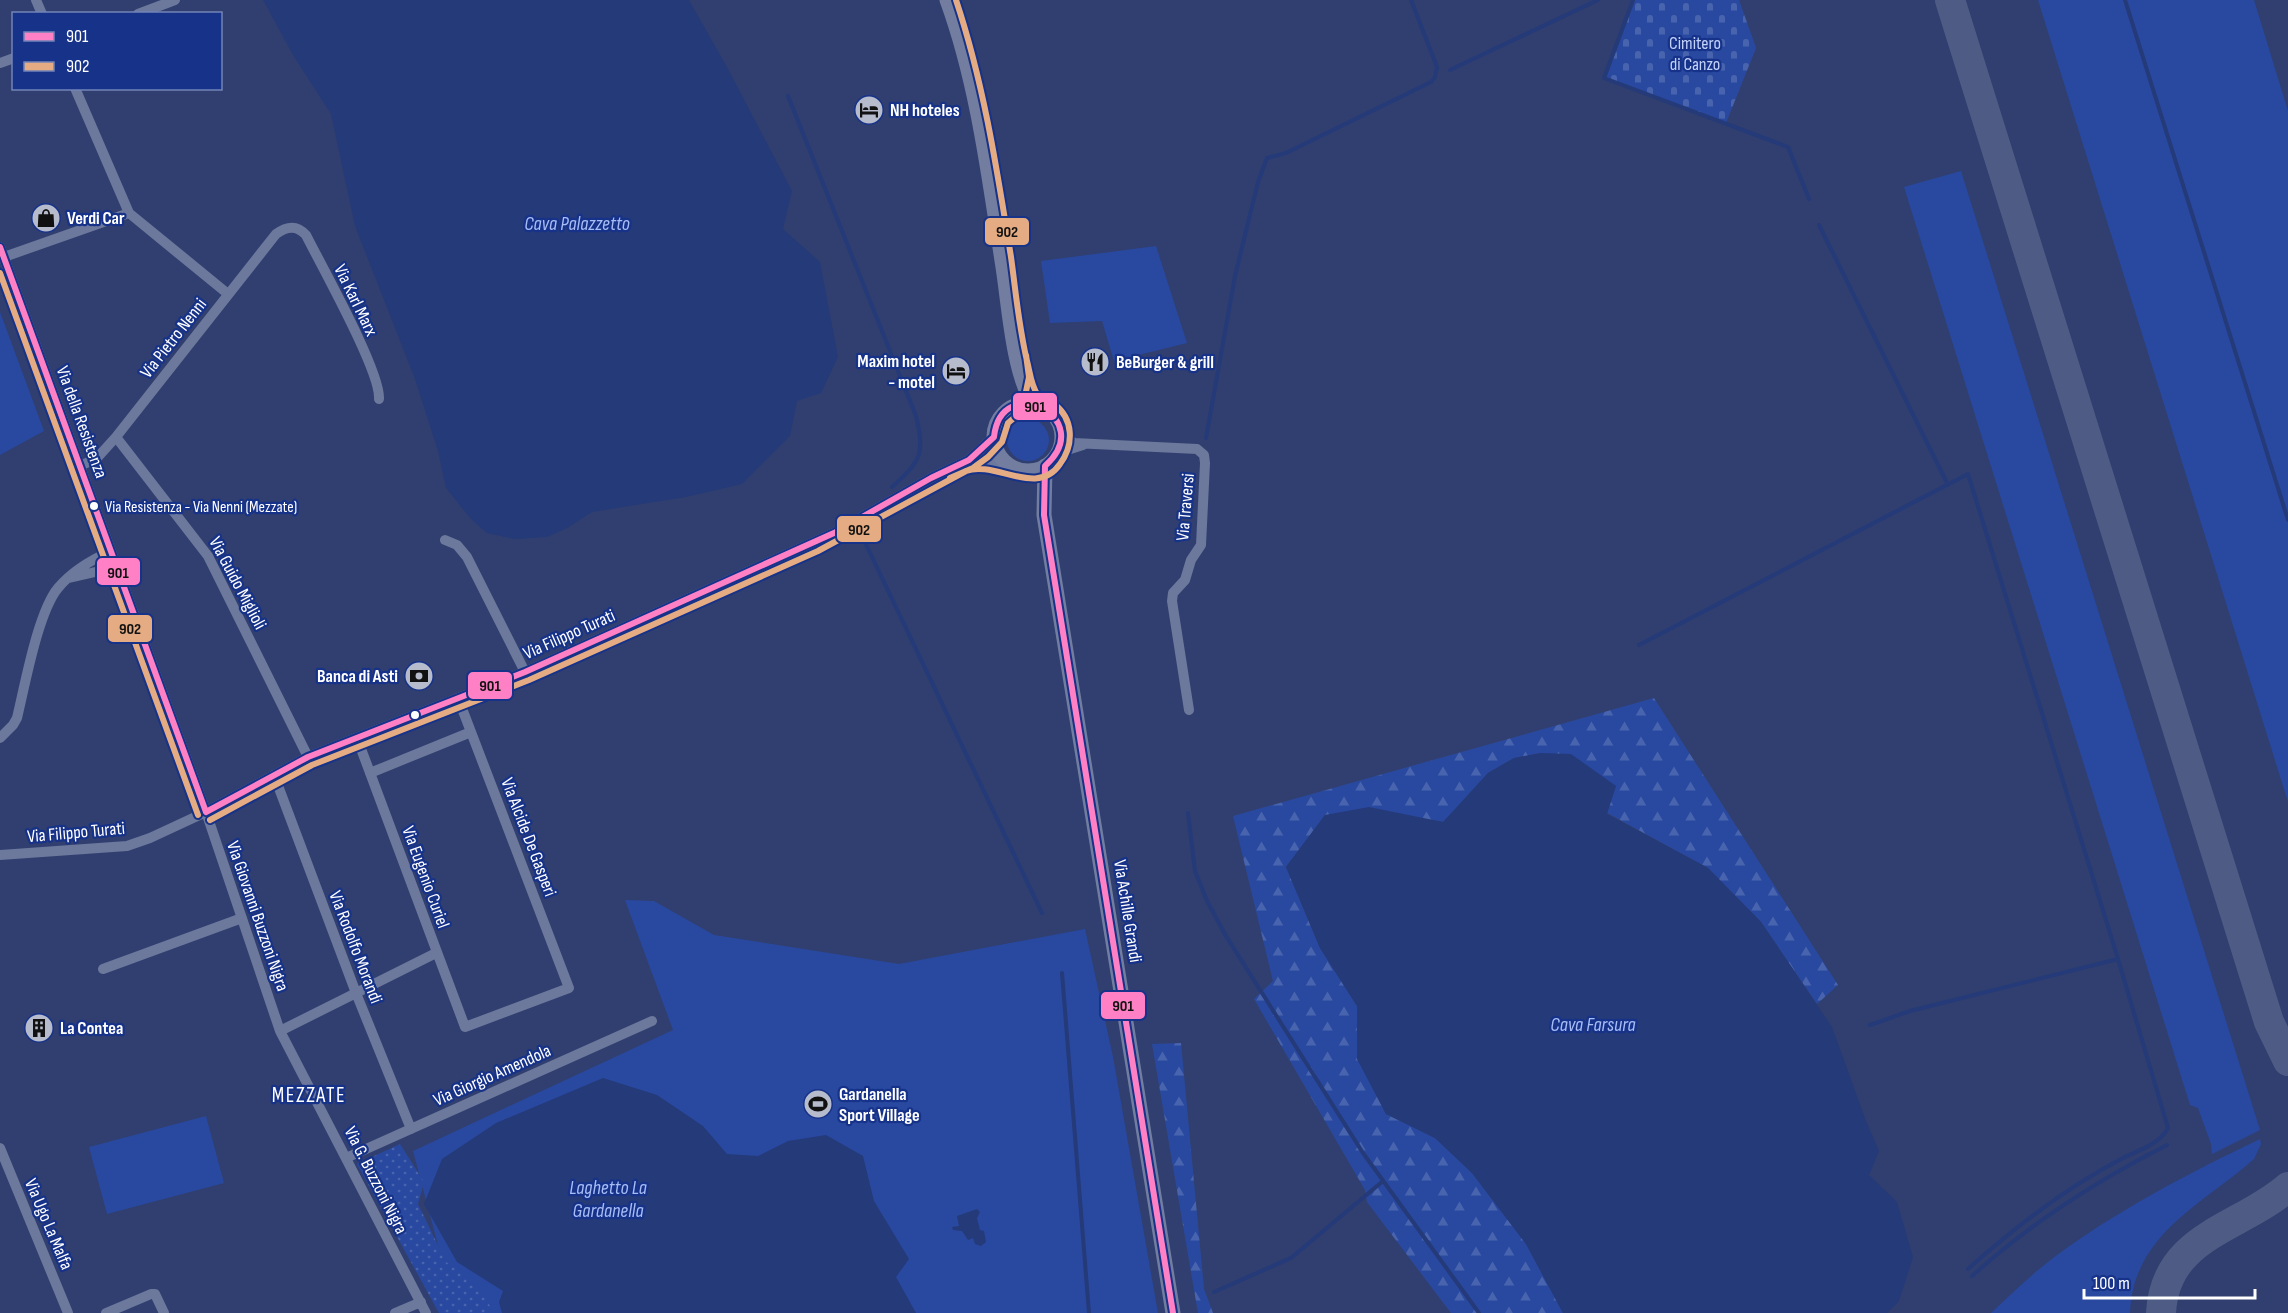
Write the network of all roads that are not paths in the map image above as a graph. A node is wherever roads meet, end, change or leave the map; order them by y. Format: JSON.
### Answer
{"nodes":[{"id":1,"x":175,"y":0,"type":"edge"},
{"id":2,"x":950,"y":1,"type":"edge"},
{"id":3,"x":143,"y":12,"type":"edge"},
{"id":4,"x":76,"y":90,"type":"edge"},
{"id":5,"x":129,"y":213,"type":"junction"},
{"id":6,"x":289,"y":227,"type":"joint"},
{"id":7,"x":2,"y":252,"type":"edge"},
{"id":8,"x":228,"y":294,"type":"junction"},
{"id":9,"x":1020,"y":376,"type":"junction"},
{"id":10,"x":379,"y":399,"type":"dead end"},
{"id":11,"x":1033,"y":404,"type":"junction"},
{"id":12,"x":1014,"y":406,"type":"junction"},
{"id":13,"x":1061,"y":433,"type":"junction"},
{"id":14,"x":994,"y":436,"type":"junction"},
{"id":15,"x":116,"y":437,"type":"junction"},
{"id":16,"x":1085,"y":444,"type":"junction"},
{"id":17,"x":1058,"y":453,"type":"junction"},
{"id":18,"x":969,"y":460,"type":"junction"},
{"id":19,"x":1009,"y":465,"type":"junction"},
{"id":20,"x":80,"y":466,"type":"junction"},
{"id":21,"x":1045,"y":466,"type":"junction"},
{"id":22,"x":1024,"y":471,"type":"junction"},
{"id":23,"x":1044,"y":515,"type":"junction"},
{"id":24,"x":445,"y":540,"type":"dead end"},
{"id":25,"x":111,"y":551,"type":"junction"},
{"id":26,"x":117,"y":567,"type":"junction"},
{"id":27,"x":69,"y":578,"type":"junction"},
{"id":28,"x":525,"y":672,"type":"junction"},
{"id":29,"x":458,"y":698,"type":"junction"},
{"id":30,"x":1189,"y":710,"type":"dead end"},
{"id":31,"x":471,"y":732,"type":"junction"},
{"id":32,"x":0,"y":738,"type":"edge"},
{"id":33,"x":357,"y":738,"type":"junction"},
{"id":34,"x":308,"y":758,"type":"junction"},
{"id":35,"x":370,"y":773,"type":"junction"},
{"id":36,"x":274,"y":775,"type":"junction"},
{"id":37,"x":206,"y":812,"type":"junction"},
{"id":38,"x":0,"y":855,"type":"edge"},
{"id":39,"x":242,"y":918,"type":"junction"},
{"id":40,"x":436,"y":953,"type":"junction"},
{"id":41,"x":103,"y":969,"type":"dead end"},
{"id":42,"x":356,"y":993,"type":"junction"},
{"id":43,"x":652,"y":1021,"type":"dead end"},
{"id":44,"x":465,"y":1027,"type":"joint"},
{"id":45,"x":280,"y":1031,"type":"junction"},
{"id":46,"x":411,"y":1129,"type":"junction"},
{"id":47,"x":0,"y":1149,"type":"edge"},
{"id":48,"x":346,"y":1158,"type":"junction"},
{"id":49,"x":421,"y":1302,"type":"junction"},
{"id":50,"x":68,"y":1313,"type":"edge"},
{"id":51,"x":106,"y":1313,"type":"edge"},
{"id":52,"x":164,"y":1313,"type":"edge"},
{"id":53,"x":395,"y":1313,"type":"edge"},
{"id":54,"x":426,"y":1313,"type":"edge"},
{"id":55,"x":1173,"y":1313,"type":"edge"}],
"edges":[{"from":1,"to":3,"type":"street"},
{"from":2,"to":9,"type":"main road"},
{"from":4,"to":5,"type":"street"},
{"from":5,"to":7,"type":"street"},
{"from":5,"to":8,"type":"street"},
{"from":6,"to":8,"type":"street","name":"Via Pietro Nenni"},
{"from":6,"to":10,"type":"street","name":"Via Karl Marx"},
{"from":7,"to":20,"type":"street","name":"Via della Resistenza"},
{"from":8,"to":15,"type":"street","name":"Via Pietro Nenni"},
{"from":9,"to":11,"type":"main road"},
{"from":9,"to":12,"type":"main road"},
{"from":11,"to":12,"type":"main road"},
{"from":11,"to":13,"type":"main road"},
{"from":12,"to":14,"type":"main road"},
{"from":13,"to":16,"type":"street"},
{"from":13,"to":17,"type":"main road"},
{"from":14,"to":18,"type":"street","name":"Via Filippo Turati"},
{"from":14,"to":19,"type":"main road"},
{"from":15,"to":20,"type":"street","name":"Via Pietro Nenni"},
{"from":15,"to":34,"type":"street","name":"Via Guido Miglioli"},
{"from":16,"to":17,"type":"street"},
{"from":16,"to":30,"type":"street","name":"Via Traversi"},
{"from":17,"to":21,"type":"main road"},
{"from":18,"to":19,"type":"street"},
{"from":18,"to":28,"type":"street","name":"Via Filippo Turati"},
{"from":19,"to":22,"type":"main road"},
{"from":20,"to":25,"type":"street","name":"Via della Resistenza"},
{"from":21,"to":22,"type":"main road"},
{"from":21,"to":23,"type":"main road","name":"Via Achille Grandi"},
{"from":22,"to":23,"type":"main road","name":"Via Achille Grandi"},
{"from":23,"to":55,"type":"main road","name":"Via Achille Grandi"},
{"from":24,"to":28,"type":"street"},
{"from":25,"to":26,"type":"street","name":"Via della Resistenza"},
{"from":25,"to":27,"type":"street"},
{"from":26,"to":27,"type":"street"},
{"from":26,"to":37,"type":"street","name":"Via della Resistenza"},
{"from":27,"to":32,"type":"street"},
{"from":28,"to":29,"type":"street","name":"Via Filippo Turati"},
{"from":29,"to":31,"type":"street","name":"Via Alcide De Gasperi"},
{"from":29,"to":33,"type":"street","name":"Via Filippo Turati"},
{"from":31,"to":35,"type":"street"},
{"from":31,"to":44,"type":"street","name":"Via Alcide De Gasperi"},
{"from":33,"to":34,"type":"street","name":"Via Filippo Turati"},
{"from":33,"to":35,"type":"street","name":"Via Eugenio Curiel"},
{"from":34,"to":36,"type":"street","name":"Via Filippo Turati"},
{"from":35,"to":40,"type":"street","name":"Via Eugenio Curiel"},
{"from":36,"to":37,"type":"street","name":"Via Filippo Turati"},
{"from":36,"to":42,"type":"street","name":"Via Rodolfo Morandi"},
{"from":37,"to":38,"type":"street","name":"Via Filippo Turati"},
{"from":37,"to":39,"type":"street","name":"Via Giovanni Buzzoni Nigra"},
{"from":39,"to":41,"type":"street"},
{"from":39,"to":45,"type":"street","name":"Via Giovanni Buzzoni Nigra"},
{"from":40,"to":42,"type":"street"},
{"from":40,"to":44,"type":"street","name":"Via Eugenio Curiel"},
{"from":42,"to":45,"type":"street"},
{"from":42,"to":46,"type":"street","name":"Via Rodolfo Morandi"},
{"from":43,"to":46,"type":"street","name":"Via Giorgio Amendola"},
{"from":45,"to":48,"type":"street","name":"Via G. Buzzoni Nigra"},
{"from":46,"to":48,"type":"street","name":"Via Giorgio Amendola"},
{"from":47,"to":50,"type":"street","name":"Via Ugo La Malfa"},
{"from":48,"to":49,"type":"street","name":"Via G. Buzzoni Nigra"},
{"from":49,"to":53,"type":"street"},
{"from":49,"to":54,"type":"street","name":"Via G. Buzzoni Nigra"},
{"from":51,"to":52,"type":"street"}]}
